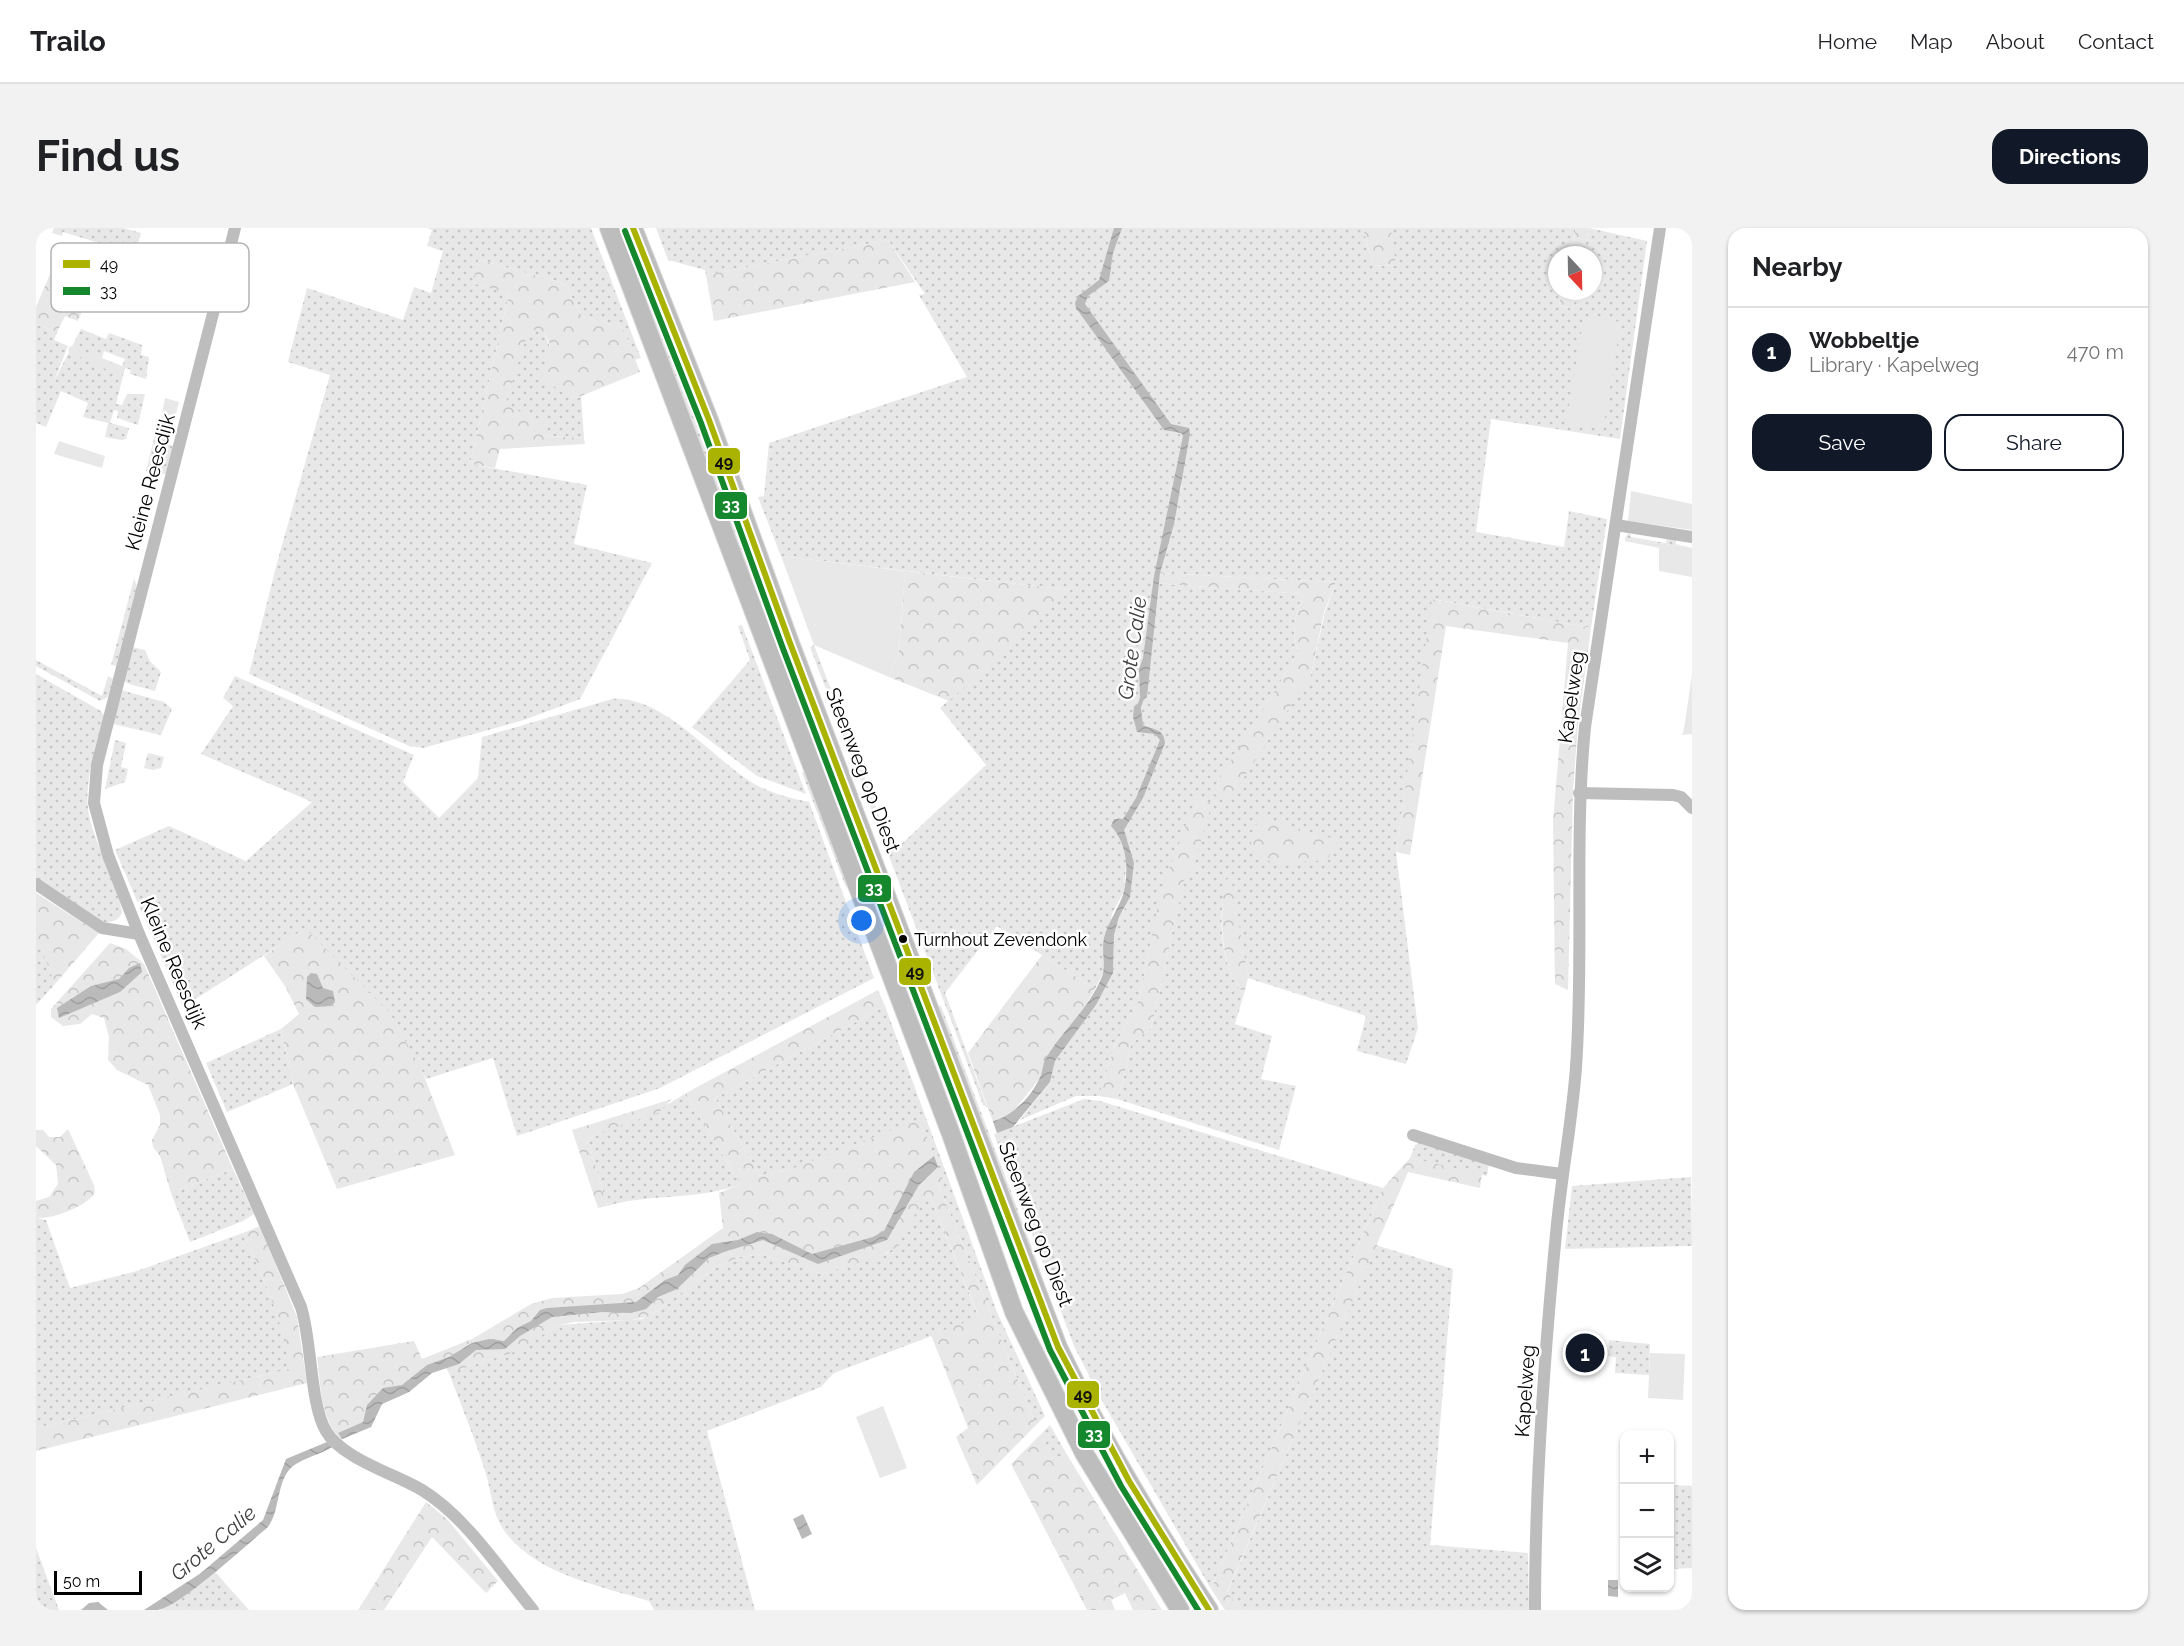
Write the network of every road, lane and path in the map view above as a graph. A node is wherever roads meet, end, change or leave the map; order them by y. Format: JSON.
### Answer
{"nodes":[{"id":1,"x":235,"y":228,"type":"edge"},
{"id":2,"x":609,"y":228,"type":"edge"},
{"id":3,"x":633,"y":228,"type":"edge"},
{"id":4,"x":1660,"y":228,"type":"edge"},
{"id":5,"x":231,"y":243,"type":"edge"},
{"id":6,"x":213,"y":312,"type":"edge"},
{"id":7,"x":1616,"y":525,"type":"junction"},
{"id":8,"x":1692,"y":537,"type":"edge"},
{"id":9,"x":1579,"y":793,"type":"junction"},
{"id":10,"x":1692,"y":808,"type":"edge"},
{"id":11,"x":36,"y":884,"type":"edge"},
{"id":12,"x":139,"y":934,"type":"junction"},
{"id":13,"x":913,"y":968,"type":"junction"},
{"id":14,"x":890,"y":976,"type":"junction"},
{"id":15,"x":1413,"y":1135,"type":"dead end"},
{"id":16,"x":1562,"y":1174,"type":"junction"},
{"id":17,"x":533,"y":1610,"type":"edge"},
{"id":18,"x":1180,"y":1610,"type":"edge"},
{"id":19,"x":1209,"y":1610,"type":"edge"},
{"id":20,"x":1536,"y":1610,"type":"edge"}],
"edges":[{"from":1,"to":5,"type":"street","name":"Kleine Reesdijk"},
{"from":2,"to":14,"type":"main road"},
{"from":3,"to":13,"type":"main road","name":"Steenweg op Diest"},
{"from":4,"to":7,"type":"street","name":"Kapelweg"},
{"from":6,"to":12,"type":"street","name":"Kleine Reesdijk"},
{"from":7,"to":8,"type":"street"},
{"from":7,"to":9,"type":"street","name":"Kapelweg"},
{"from":9,"to":10,"type":"street"},
{"from":9,"to":16,"type":"street","name":"Kapelweg"},
{"from":11,"to":12,"type":"street"},
{"from":12,"to":17,"type":"street","name":"Kleine Reesdijk"},
{"from":13,"to":14,"type":"main road"},
{"from":13,"to":19,"type":"main road","name":"Steenweg op Diest"},
{"from":14,"to":18,"type":"main road"},
{"from":15,"to":16,"type":"street"},
{"from":16,"to":20,"type":"street","name":"Kapelweg"}]}
